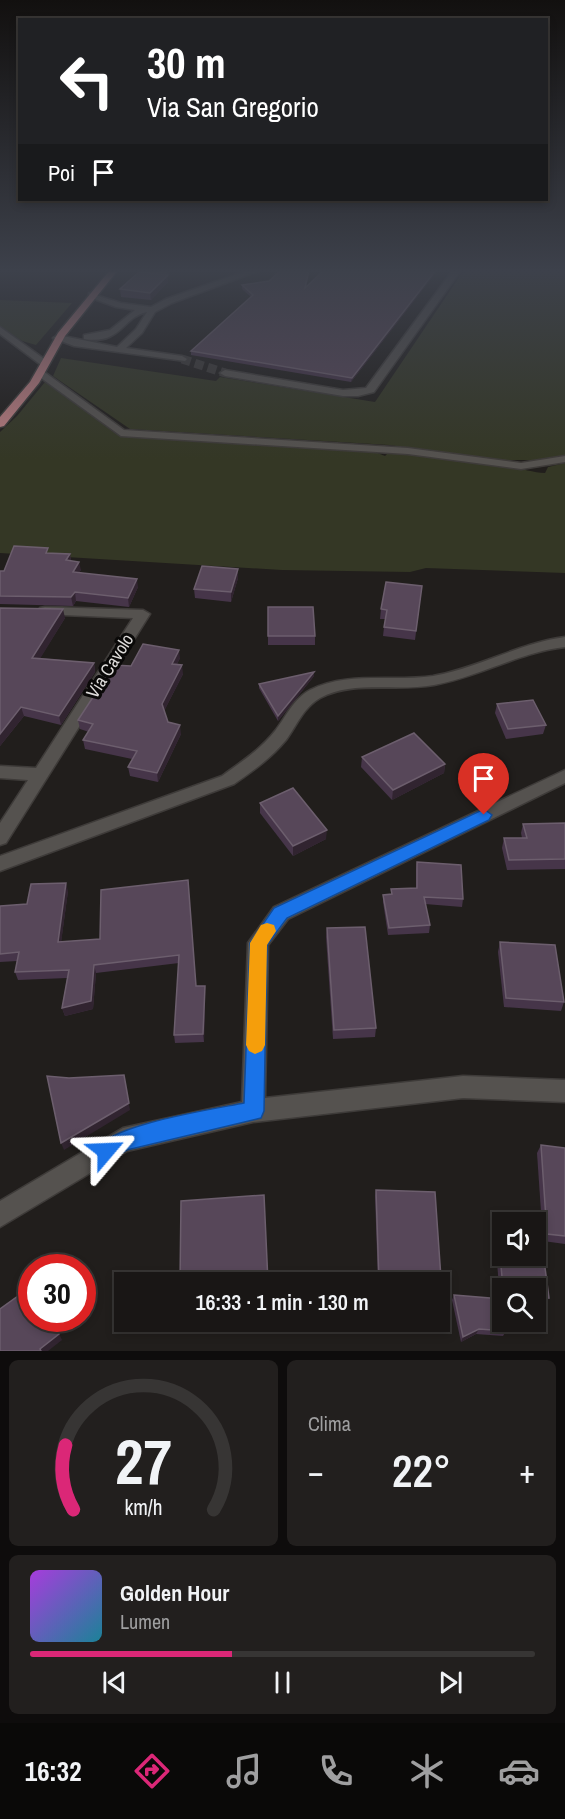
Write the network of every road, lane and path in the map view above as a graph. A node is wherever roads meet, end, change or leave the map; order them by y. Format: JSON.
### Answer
{"nodes":[{"id":1,"x":3,"y":333,"type":"edge"},
{"id":2,"x":62,"y":333,"type":"edge"},
{"id":3,"x":115,"y":333,"type":"edge"},
{"id":4,"x":137,"y":333,"type":"edge"},
{"id":5,"x":411,"y":333,"type":"edge"},
{"id":6,"x":58,"y":338,"type":"junction"},
{"id":7,"x":120,"y":349,"type":"junction"},
{"id":8,"x":182,"y":359,"type":"tunnel mouth"},
{"id":9,"x":42,"y":368,"type":"junction"},
{"id":10,"x":225,"y":372,"type":"tunnel mouth"},
{"id":11,"x":0,"y":424,"type":"edge"},
{"id":12,"x":565,"y":459,"type":"edge"},
{"id":13,"x":30,"y":610,"type":"edge"},
{"id":14,"x":565,"y":642,"type":"edge"},
{"id":15,"x":0,"y":772,"type":"edge"},
{"id":16,"x":41,"y":774,"type":"junction"},
{"id":17,"x":565,"y":776,"type":"edge"},
{"id":18,"x":0,"y":838,"type":"edge"},
{"id":19,"x":0,"y":864,"type":"edge"},
{"id":20,"x":565,"y":1091,"type":"edge"},
{"id":21,"x":254,"y":1111,"type":"junction"},
{"id":22,"x":0,"y":1215,"type":"edge"}],
"edges":[{"from":1,"to":9,"type":"street"},
{"from":2,"to":6,"type":"main road"},
{"from":3,"to":6,"type":"street"},
{"from":4,"to":7,"type":"street"},
{"from":5,"to":10,"type":"street"},
{"from":6,"to":7,"type":"street"},
{"from":6,"to":9,"type":"main road"},
{"from":7,"to":8,"type":"street"},
{"from":9,"to":11,"type":"main road"},
{"from":9,"to":12,"type":"street"},
{"from":13,"to":16,"type":"street","name":"Via Cavolo"},
{"from":14,"to":19,"type":"street"},
{"from":15,"to":16,"type":"street"},
{"from":16,"to":18,"type":"street","name":"Via Cavolo"},
{"from":17,"to":21,"type":"street"},
{"from":20,"to":21,"type":"street"},
{"from":21,"to":22,"type":"street"}]}
